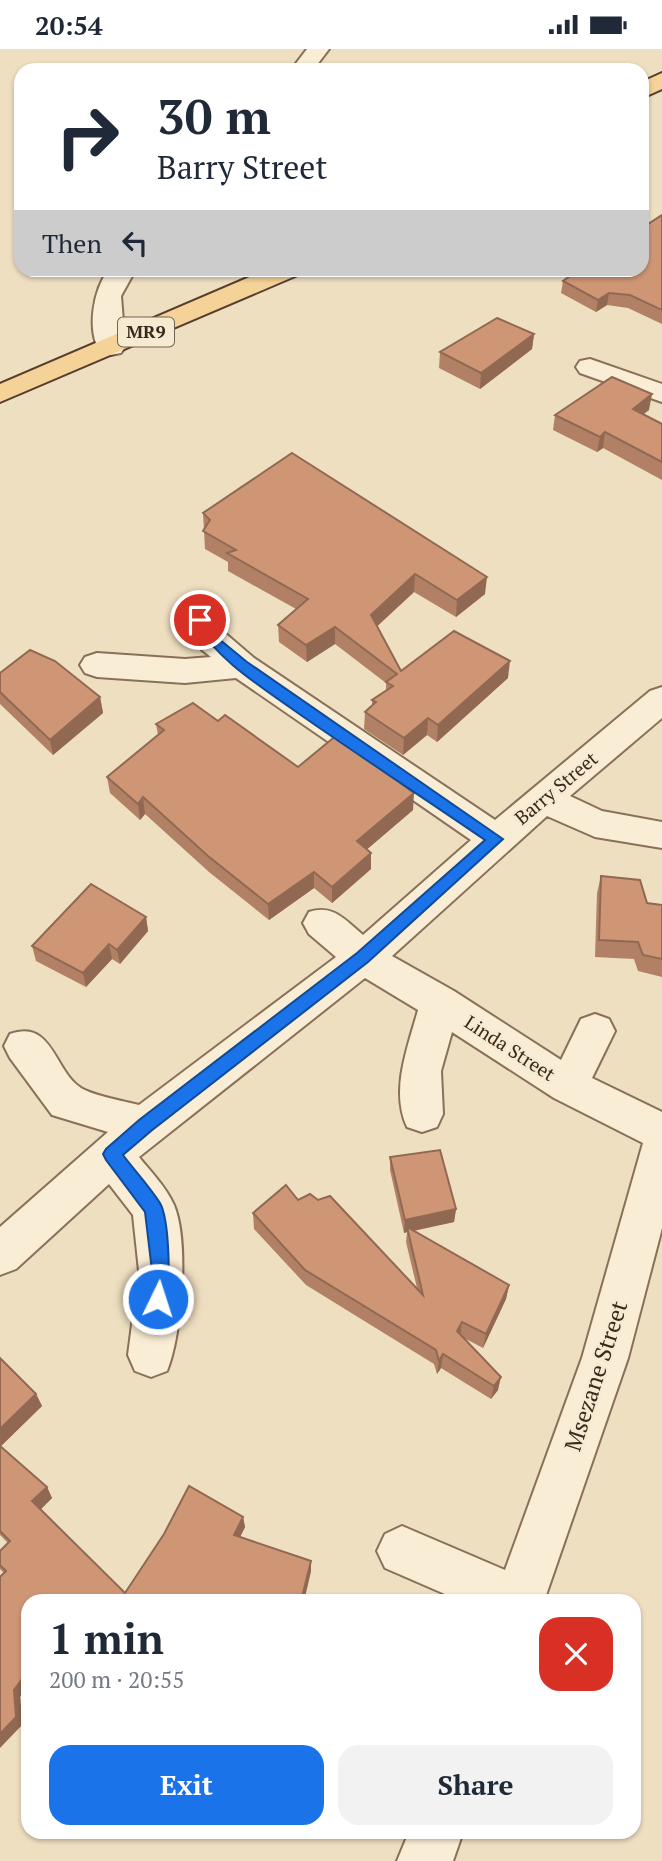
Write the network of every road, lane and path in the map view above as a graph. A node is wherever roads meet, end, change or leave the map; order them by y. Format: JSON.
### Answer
{"nodes":[{"id":1,"x":318,"y":49,"type":"edge"},
{"id":2,"x":307,"y":63,"type":"edge"},
{"id":3,"x":116,"y":277,"type":"edge"},
{"id":4,"x":273,"y":277,"type":"edge"},
{"id":5,"x":111,"y":347,"type":"junction"},
{"id":6,"x":590,"y":367,"type":"dead end"},
{"id":7,"x":0,"y":394,"type":"edge"},
{"id":8,"x":662,"y":394,"type":"edge"},
{"id":9,"x":200,"y":620,"type":"dead end"},
{"id":10,"x":97,"y":665,"type":"dead end"},
{"id":11,"x":242,"y":666,"type":"junction"},
{"id":12,"x":662,"y":699,"type":"edge"},
{"id":13,"x":543,"y":799,"type":"junction"},
{"id":14,"x":659,"y":835,"type":"dead end"},
{"id":15,"x":496,"y":839,"type":"junction"},
{"id":16,"x":321,"y":923,"type":"dead end"},
{"id":17,"x":363,"y":958,"type":"junction"},
{"id":18,"x":440,"y":1003,"type":"junction"},
{"id":19,"x":595,"y":1031,"type":"dead end"},
{"id":20,"x":24,"y":1046,"type":"dead end"},
{"id":21,"x":568,"y":1086,"type":"junction"},
{"id":22,"x":422,"y":1114,"type":"dead end"},
{"id":23,"x":145,"y":1125,"type":"junction"},
{"id":24,"x":662,"y":1132,"type":"edge"},
{"id":25,"x":662,"y":1147,"type":"edge"},
{"id":26,"x":112,"y":1154,"type":"junction"},
{"id":27,"x":0,"y":1255,"type":"edge"},
{"id":28,"x":151,"y":1355,"type":"dead end"},
{"id":29,"x":402,"y":1551,"type":"dead end"},
{"id":30,"x":503,"y":1594,"type":"edge"},
{"id":31,"x":521,"y":1594,"type":"edge"},
{"id":32,"x":433,"y":1839,"type":"edge"},
{"id":33,"x":425,"y":1861,"type":"edge"}],
"edges":[{"from":1,"to":2,"type":"street"},
{"from":3,"to":5,"type":"street"},
{"from":4,"to":5,"type":"main road","number":"MR9"},
{"from":5,"to":7,"type":"main road","number":"MR9"},
{"from":6,"to":8,"type":"street"},
{"from":9,"to":11,"type":"street"},
{"from":10,"to":11,"type":"street"},
{"from":11,"to":15,"type":"street"},
{"from":12,"to":13,"type":"street","name":"Barry Street"},
{"from":13,"to":14,"type":"street"},
{"from":13,"to":15,"type":"street","name":"Barry Street"},
{"from":15,"to":17,"type":"street","name":"Barry Street"},
{"from":16,"to":17,"type":"street","name":"Linda Street"},
{"from":17,"to":18,"type":"street","name":"Linda Street"},
{"from":17,"to":23,"type":"street","name":"Barry Street"},
{"from":18,"to":21,"type":"street","name":"Linda Street"},
{"from":18,"to":22,"type":"street"},
{"from":19,"to":21,"type":"street"},
{"from":20,"to":23,"type":"street"},
{"from":21,"to":24,"type":"street","name":"Linda Street"},
{"from":23,"to":26,"type":"street","name":"Barry Street"},
{"from":25,"to":31,"type":"street","name":"Msezane Street"},
{"from":26,"to":27,"type":"street","name":"Barry Street"},
{"from":26,"to":28,"type":"street"},
{"from":29,"to":30,"type":"street"},
{"from":32,"to":33,"type":"street"}]}
